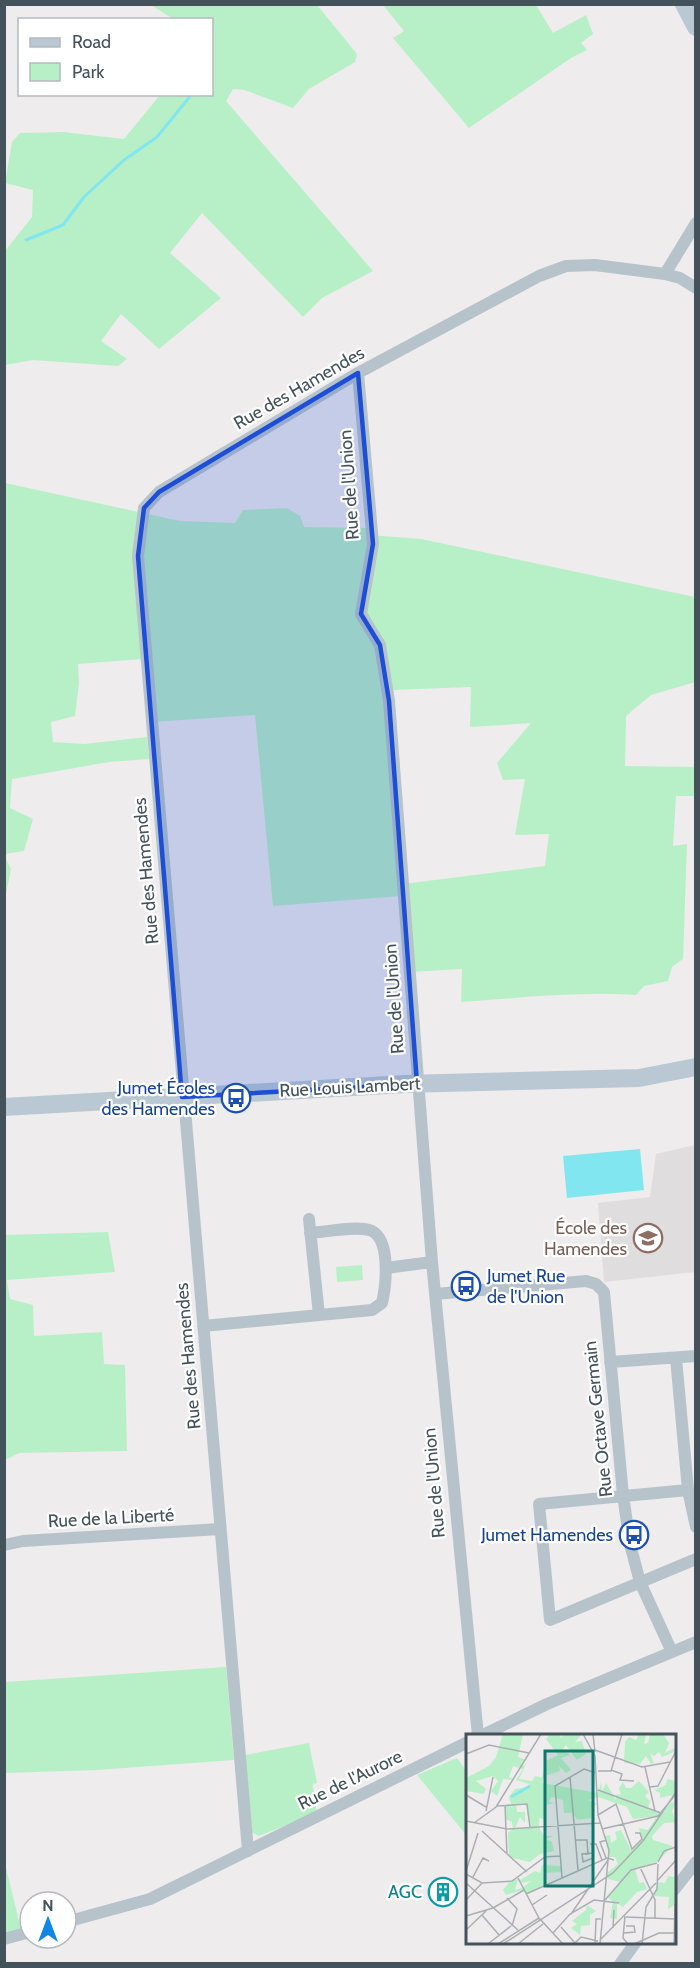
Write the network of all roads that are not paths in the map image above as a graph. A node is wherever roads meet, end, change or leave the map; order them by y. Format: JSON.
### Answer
{"nodes":[{"id":1,"x":684,"y":4,"type":"edge"},
{"id":2,"x":696,"y":27,"type":"edge"},
{"id":3,"x":696,"y":222,"type":"edge"},
{"id":4,"x":665,"y":274,"type":"junction"},
{"id":5,"x":696,"y":288,"type":"edge"},
{"id":6,"x":358,"y":373,"type":"junction"},
{"id":7,"x":696,"y":1067,"type":"edge"},
{"id":8,"x":417,"y":1084,"type":"junction"},
{"id":9,"x":183,"y":1097,"type":"junction"},
{"id":10,"x":4,"y":1107,"type":"edge"},
{"id":11,"x":309,"y":1219,"type":"dead end"},
{"id":12,"x":310,"y":1233,"type":"junction"},
{"id":13,"x":432,"y":1262,"type":"junction"},
{"id":14,"x":386,"y":1268,"type":"junction"},
{"id":15,"x":435,"y":1294,"type":"junction"},
{"id":16,"x":319,"y":1315,"type":"junction"},
{"id":17,"x":203,"y":1326,"type":"junction"},
{"id":18,"x":696,"y":1356,"type":"edge"},
{"id":19,"x":676,"y":1358,"type":"junction"},
{"id":20,"x":610,"y":1362,"type":"junction"},
{"id":21,"x":691,"y":1460,"type":"edge"},
{"id":22,"x":688,"y":1490,"type":"junction"},
{"id":23,"x":623,"y":1495,"type":"junction"},
{"id":24,"x":696,"y":1527,"type":"edge"},
{"id":25,"x":220,"y":1529,"type":"junction"},
{"id":26,"x":4,"y":1545,"type":"edge"},
{"id":27,"x":696,"y":1559,"type":"edge"},
{"id":28,"x":640,"y":1582,"type":"junction"},
{"id":29,"x":696,"y":1642,"type":"edge"},
{"id":30,"x":672,"y":1652,"type":"junction"},
{"id":31,"x":479,"y":1734,"type":"edge"},
{"id":32,"x":483,"y":1734,"type":"edge"},
{"id":33,"x":466,"y":1743,"type":"edge"},
{"id":34,"x":248,"y":1851,"type":"junction"},
{"id":35,"x":696,"y":1862,"type":"edge"},
{"id":36,"x":676,"y":1889,"type":"edge"},
{"id":37,"x":78,"y":1919,"type":"edge"},
{"id":38,"x":635,"y":1944,"type":"edge"},
{"id":39,"x":620,"y":1964,"type":"edge"}],
"edges":[{"from":1,"to":2,"type":"street"},
{"from":3,"to":4,"type":"street"},
{"from":4,"to":5,"type":"street","name":"Rue des Hamendes"},
{"from":4,"to":6,"type":"street","name":"Rue des Hamendes"},
{"from":6,"to":8,"type":"street","name":"Rue de l'Union"},
{"from":6,"to":9,"type":"street","name":"Rue des Hamendes"},
{"from":7,"to":8,"type":"street","name":"Rue Louis Lambert"},
{"from":8,"to":9,"type":"street","name":"Rue Louis Lambert"},
{"from":8,"to":13,"type":"street","name":"Rue de l'Union"},
{"from":9,"to":10,"type":"street","name":"Rue Louis Lambert"},
{"from":9,"to":17,"type":"street","name":"Rue des Hamendes"},
{"from":11,"to":12,"type":"street"},
{"from":12,"to":14,"type":"street"},
{"from":12,"to":16,"type":"street"},
{"from":13,"to":14,"type":"street"},
{"from":13,"to":15,"type":"street","name":"Rue de l'Union"},
{"from":14,"to":16,"type":"street"},
{"from":15,"to":20,"type":"street","name":"Rue Octave Germain"},
{"from":15,"to":31,"type":"street","name":"Rue de l'Union"},
{"from":16,"to":17,"type":"street"},
{"from":17,"to":25,"type":"street","name":"Rue des Hamendes"},
{"from":18,"to":19,"type":"street"},
{"from":19,"to":20,"type":"street"},
{"from":19,"to":21,"type":"street"},
{"from":20,"to":23,"type":"street","name":"Rue Octave Germain"},
{"from":21,"to":22,"type":"street"},
{"from":22,"to":23,"type":"street"},
{"from":22,"to":24,"type":"street"},
{"from":23,"to":28,"type":"street","name":"Rue Octave Germain"},
{"from":23,"to":28,"type":"street"},
{"from":25,"to":26,"type":"street","name":"Rue de la Liberté"},
{"from":25,"to":34,"type":"street","name":"Rue des Hamendes"},
{"from":27,"to":28,"type":"street"},
{"from":28,"to":30,"type":"street","name":"Rue Octave Germain"},
{"from":29,"to":30,"type":"street"},
{"from":30,"to":32,"type":"street"},
{"from":33,"to":34,"type":"street","name":"Rue de l'Aurore"},
{"from":34,"to":37,"type":"street","name":"Rue de l'Aurore"},
{"from":35,"to":36,"type":"street"},
{"from":38,"to":39,"type":"street"}]}
